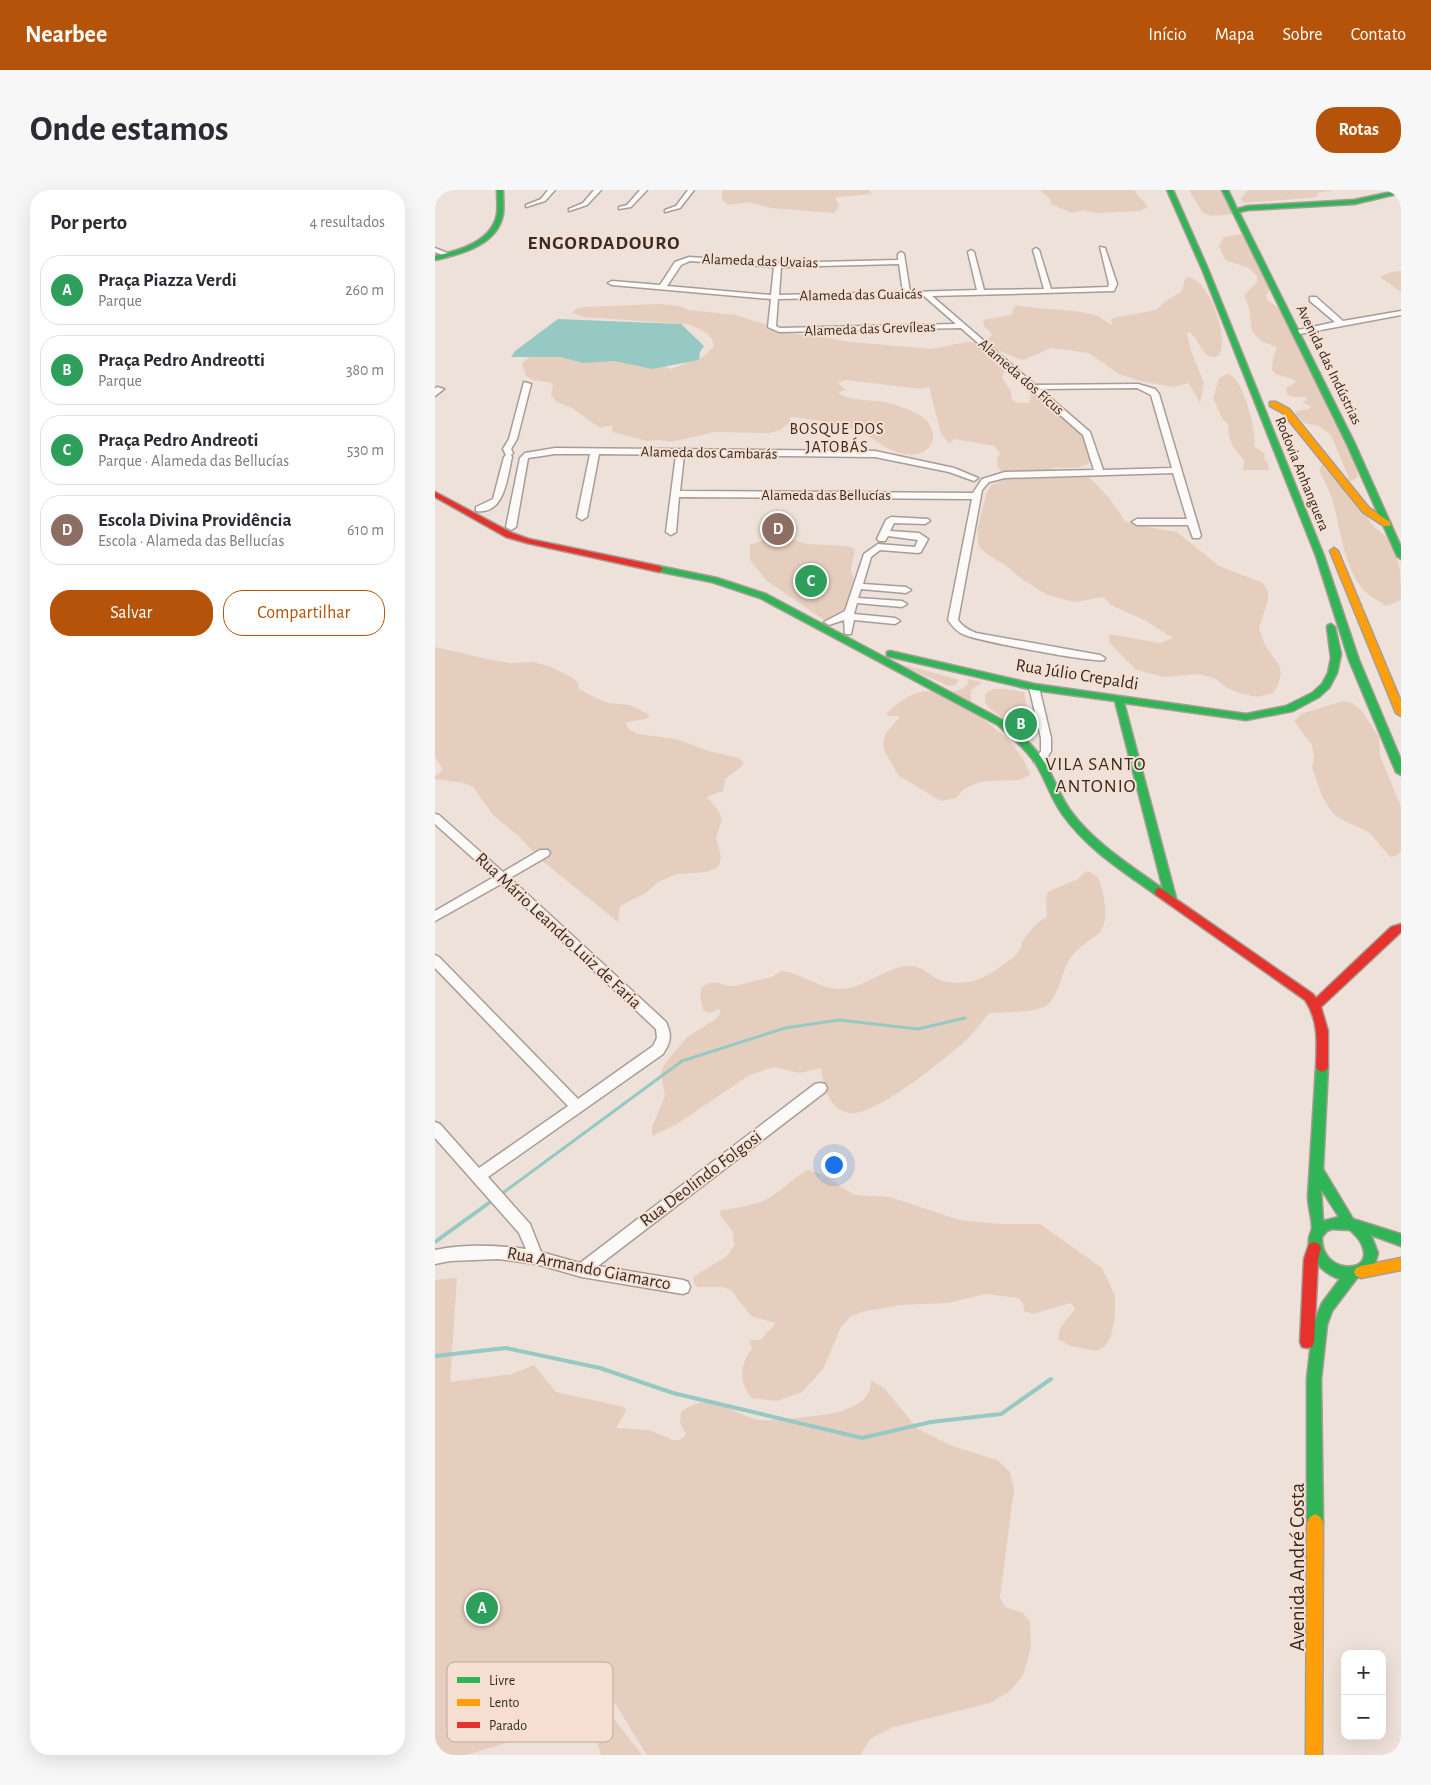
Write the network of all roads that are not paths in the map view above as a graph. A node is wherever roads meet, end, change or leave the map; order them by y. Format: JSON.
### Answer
{"nodes":[{"id":1,"x":500,"y":190,"type":"edge"},
{"id":2,"x":552,"y":190,"type":"edge"},
{"id":3,"x":598,"y":190,"type":"edge"},
{"id":4,"x":644,"y":190,"type":"edge"},
{"id":5,"x":691,"y":190,"type":"edge"},
{"id":6,"x":1170,"y":190,"type":"edge"},
{"id":7,"x":1182,"y":190,"type":"edge"},
{"id":8,"x":1225,"y":190,"type":"edge"},
{"id":9,"x":1401,"y":191,"type":"edge"},
{"id":10,"x":528,"y":206,"type":"dead end"},
{"id":11,"x":621,"y":208,"type":"dead end"},
{"id":12,"x":571,"y":210,"type":"dead end"},
{"id":13,"x":1192,"y":210,"type":"dead end"},
{"id":14,"x":667,"y":211,"type":"dead end"},
{"id":15,"x":1237,"y":211,"type":"junction"},
{"id":16,"x":1102,"y":248,"type":"dead end"},
{"id":17,"x":435,"y":250,"type":"edge"},
{"id":18,"x":1036,"y":250,"type":"dead end"},
{"id":19,"x":971,"y":252,"type":"dead end"},
{"id":20,"x":448,"y":255,"type":"junction"},
{"id":21,"x":435,"y":258,"type":"edge"},
{"id":22,"x":778,"y":265,"type":"junction"},
{"id":23,"x":612,"y":283,"type":"dead end"},
{"id":24,"x":662,"y":288,"type":"junction"},
{"id":25,"x":1048,"y":291,"type":"junction"},
{"id":26,"x":981,"y":293,"type":"junction"},
{"id":27,"x":907,"y":294,"type":"junction"},
{"id":28,"x":926,"y":294,"type":"junction"},
{"id":29,"x":774,"y":297,"type":"junction"},
{"id":30,"x":1313,"y":299,"type":"dead end"},
{"id":31,"x":1401,"y":313,"type":"edge"},
{"id":32,"x":1341,"y":323,"type":"junction"},
{"id":33,"x":962,"y":326,"type":"junction"},
{"id":34,"x":1297,"y":333,"type":"junction"},
{"id":35,"x":527,"y":384,"type":"dead end"},
{"id":36,"x":1034,"y":388,"type":"junction"},
{"id":37,"x":1283,"y":427,"type":"dead end"},
{"id":38,"x":513,"y":439,"type":"junction"},
{"id":39,"x":595,"y":452,"type":"junction"},
{"id":40,"x":523,"y":453,"type":"junction"},
{"id":41,"x":680,"y":453,"type":"junction"},
{"id":42,"x":508,"y":455,"type":"junction"},
{"id":43,"x":1176,"y":470,"type":"junction"},
{"id":44,"x":1099,"y":472,"type":"junction"},
{"id":45,"x":981,"y":477,"type":"junction"},
{"id":46,"x":501,"y":482,"type":"junction"},
{"id":47,"x":519,"y":482,"type":"junction"},
{"id":48,"x":435,"y":485,"type":"edge"},
{"id":49,"x":978,"y":493,"type":"junction"},
{"id":50,"x":435,"y":494,"type":"edge"},
{"id":51,"x":675,"y":494,"type":"junction"},
{"id":52,"x":479,"y":509,"type":"junction"},
{"id":53,"x":582,"y":517,"type":"dead end"},
{"id":54,"x":925,"y":521,"type":"dead end"},
{"id":55,"x":1137,"y":522,"type":"dead end"},
{"id":56,"x":1192,"y":522,"type":"junction"},
{"id":57,"x":1387,"y":524,"type":"junction"},
{"id":58,"x":511,"y":527,"type":"junction"},
{"id":59,"x":1401,"y":530,"type":"edge"},
{"id":60,"x":671,"y":532,"type":"dead end"},
{"id":61,"x":885,"y":532,"type":"junction"},
{"id":62,"x":1196,"y":536,"type":"dead end"},
{"id":63,"x":1327,"y":536,"type":"dead end"},
{"id":64,"x":878,"y":547,"type":"junction"},
{"id":65,"x":1320,"y":556,"type":"junction"},
{"id":66,"x":1401,"y":556,"type":"edge"},
{"id":67,"x":857,"y":586,"type":"junction"},
{"id":68,"x":906,"y":590,"type":"dead end"},
{"id":69,"x":853,"y":600,"type":"junction"},
{"id":70,"x":902,"y":604,"type":"dead end"},
{"id":71,"x":848,"y":615,"type":"junction"},
{"id":72,"x":895,"y":621,"type":"dead end"},
{"id":73,"x":829,"y":622,"type":"junction"},
{"id":74,"x":848,"y":632,"type":"junction"},
{"id":75,"x":1099,"y":658,"type":"dead end"},
{"id":76,"x":888,"y":661,"type":"junction"},
{"id":77,"x":966,"y":672,"type":"junction"},
{"id":78,"x":1006,"y":682,"type":"junction"},
{"id":79,"x":1033,"y":687,"type":"junction"},
{"id":80,"x":983,"y":689,"type":"dead end"},
{"id":81,"x":1119,"y":700,"type":"junction"},
{"id":82,"x":982,"y":703,"type":"dead end"},
{"id":83,"x":1401,"y":714,"type":"edge"},
{"id":84,"x":1001,"y":723,"type":"junction"},
{"id":85,"x":1039,"y":762,"type":"junction"},
{"id":86,"x":1401,"y":772,"type":"edge"},
{"id":87,"x":435,"y":818,"type":"edge"},
{"id":88,"x":544,"y":853,"type":"dead end"},
{"id":89,"x":1162,"y":864,"type":"junction"},
{"id":90,"x":1136,"y":874,"type":"junction"},
{"id":91,"x":502,"y":878,"type":"junction"},
{"id":92,"x":1171,"y":898,"type":"junction"},
{"id":93,"x":435,"y":917,"type":"edge"},
{"id":94,"x":1401,"y":928,"type":"edge"},
{"id":95,"x":435,"y":960,"type":"edge"},
{"id":96,"x":1316,"y":1005,"type":"junction"},
{"id":97,"x":820,"y":1088,"type":"dead end"},
{"id":98,"x":578,"y":1107,"type":"junction"},
{"id":99,"x":435,"y":1128,"type":"edge"},
{"id":100,"x":1317,"y":1170,"type":"junction"},
{"id":101,"x":479,"y":1176,"type":"junction"},
{"id":102,"x":1352,"y":1225,"type":"junction"},
{"id":103,"x":1319,"y":1229,"type":"junction"},
{"id":104,"x":1401,"y":1240,"type":"edge"},
{"id":105,"x":1314,"y":1248,"type":"junction"},
{"id":106,"x":435,"y":1257,"type":"edge"},
{"id":107,"x":536,"y":1258,"type":"junction"},
{"id":108,"x":1401,"y":1264,"type":"edge"},
{"id":109,"x":582,"y":1270,"type":"junction"},
{"id":110,"x":1357,"y":1273,"type":"junction"},
{"id":111,"x":683,"y":1287,"type":"dead end"},
{"id":112,"x":1314,"y":1379,"type":"junction"},
{"id":113,"x":1314,"y":1755,"type":"edge"}],
"edges":[{"from":1,"to":20,"type":"main road"},
{"from":2,"to":10,"type":"street"},
{"from":3,"to":12,"type":"street"},
{"from":4,"to":11,"type":"street"},
{"from":5,"to":14,"type":"street"},
{"from":6,"to":65,"type":"main road","name":"Rodovia Anhanguera"},
{"from":7,"to":13,"type":"main road"},
{"from":8,"to":15,"type":"main road","name":"Avenida das Indústrias"},
{"from":9,"to":15,"type":"main road"},
{"from":15,"to":34,"type":"main road","name":"Avenida das Indústrias"},
{"from":16,"to":25,"type":"street","name":"Alameda das Guaicás"},
{"from":17,"to":20,"type":"street"},
{"from":18,"to":25,"type":"street"},
{"from":19,"to":26,"type":"street"},
{"from":20,"to":21,"type":"main road"},
{"from":22,"to":24,"type":"street","name":"Alameda das Uvaias"},
{"from":22,"to":27,"type":"street","name":"Alameda das Uvaias"},
{"from":22,"to":29,"type":"street"},
{"from":23,"to":24,"type":"street","name":"Alameda das Guaicás"},
{"from":24,"to":29,"type":"street","name":"Alameda das Guaicás"},
{"from":25,"to":26,"type":"street","name":"Alameda das Guaicás"},
{"from":26,"to":28,"type":"street","name":"Alameda das Guaicás"},
{"from":27,"to":28,"type":"street","name":"Alameda das Guaicás"},
{"from":27,"to":29,"type":"street","name":"Alameda das Guaicás"},
{"from":28,"to":33,"type":"street","name":"Alameda dos Fícus"},
{"from":29,"to":33,"type":"street","name":"Alameda das Grevíleas"},
{"from":30,"to":32,"type":"street"},
{"from":31,"to":32,"type":"street"},
{"from":32,"to":34,"type":"street"},
{"from":33,"to":36,"type":"street","name":"Alameda dos Fícus"},
{"from":34,"to":57,"type":"main road","name":"Avenida das Indústrias"},
{"from":35,"to":38,"type":"street"},
{"from":36,"to":43,"type":"street"},
{"from":36,"to":44,"type":"street","name":"Alameda dos Fícus"},
{"from":37,"to":57,"type":"main road","name":"Rodovia Anhanguera"},
{"from":38,"to":40,"type":"street"},
{"from":38,"to":42,"type":"street"},
{"from":39,"to":40,"type":"street","name":"Alameda dos Cambarás"},
{"from":39,"to":41,"type":"street","name":"Alameda dos Cambarás"},
{"from":39,"to":53,"type":"street"},
{"from":40,"to":42,"type":"street","name":"Alameda dos Cambarás"},
{"from":40,"to":47,"type":"street"},
{"from":41,"to":45,"type":"street","name":"Alameda dos Cambarás"},
{"from":41,"to":51,"type":"street"},
{"from":42,"to":46,"type":"street"},
{"from":43,"to":44,"type":"street"},
{"from":43,"to":56,"type":"street"},
{"from":44,"to":45,"type":"street"},
{"from":45,"to":49,"type":"street"},
{"from":46,"to":47,"type":"street"},
{"from":46,"to":52,"type":"street"},
{"from":47,"to":58,"type":"street"},
{"from":48,"to":52,"type":"main road","name":"Rua Júlio Crepaldi"},
{"from":49,"to":51,"type":"street","name":"Alameda das Bellucías"},
{"from":49,"to":75,"type":"street"},
{"from":50,"to":76,"type":"main road"},
{"from":51,"to":60,"type":"street"},
{"from":52,"to":58,"type":"main road","name":"Rua Júlio Crepaldi"},
{"from":54,"to":61,"type":"street"},
{"from":55,"to":56,"type":"street"},
{"from":56,"to":62,"type":"street"},
{"from":57,"to":59,"type":"main road"},
{"from":57,"to":66,"type":"main road","name":"Avenida das Indústrias"},
{"from":58,"to":73,"type":"main road","name":"Rua Júlio Crepaldi"},
{"from":61,"to":64,"type":"street"},
{"from":61,"to":64,"type":"street"},
{"from":63,"to":83,"type":"main road","name":"Rodovia Anhanguera"},
{"from":64,"to":67,"type":"street"},
{"from":65,"to":81,"type":"main road","name":"Rua Júlio Crepaldi"},
{"from":65,"to":86,"type":"main road","name":"Rodovia Anhanguera"},
{"from":67,"to":68,"type":"street"},
{"from":67,"to":69,"type":"street"},
{"from":69,"to":70,"type":"street"},
{"from":69,"to":71,"type":"street"},
{"from":71,"to":72,"type":"street"},
{"from":71,"to":73,"type":"street"},
{"from":71,"to":74,"type":"street"},
{"from":73,"to":74,"type":"main road","name":"Rua Júlio Crepaldi"},
{"from":74,"to":77,"type":"main road","name":"Rua Júlio Crepaldi"},
{"from":76,"to":77,"type":"main road"},
{"from":76,"to":84,"type":"main road"},
{"from":77,"to":78,"type":"main road","name":"Rua Júlio Crepaldi"},
{"from":78,"to":79,"type":"main road","name":"Rua Júlio Crepaldi"},
{"from":78,"to":80,"type":"main road"},
{"from":79,"to":81,"type":"main road","name":"Rua Júlio Crepaldi"},
{"from":79,"to":85,"type":"street"},
{"from":81,"to":89,"type":"main road"},
{"from":82,"to":84,"type":"main road"},
{"from":84,"to":85,"type":"main road"},
{"from":85,"to":90,"type":"main road"},
{"from":87,"to":91,"type":"street","name":"Rua Mário Leandro Luiz de Faria"},
{"from":88,"to":91,"type":"street"},
{"from":89,"to":90,"type":"main road"},
{"from":89,"to":92,"type":"main road"},
{"from":90,"to":92,"type":"main road"},
{"from":91,"to":93,"type":"street"},
{"from":91,"to":98,"type":"street","name":"Rua Mário Leandro Luiz de Faria"},
{"from":92,"to":96,"type":"main road"},
{"from":94,"to":96,"type":"main road"},
{"from":95,"to":98,"type":"street"},
{"from":96,"to":100,"type":"main road"},
{"from":97,"to":109,"type":"street","name":"Rua Deolindo Folgosi"},
{"from":98,"to":101,"type":"street"},
{"from":99,"to":101,"type":"street"},
{"from":100,"to":102,"type":"main road"},
{"from":100,"to":103,"type":"main road"},
{"from":101,"to":107,"type":"street"},
{"from":102,"to":103,"type":"main road"},
{"from":102,"to":104,"type":"main road"},
{"from":102,"to":110,"type":"main road"},
{"from":103,"to":105,"type":"main road"},
{"from":105,"to":110,"type":"main road"},
{"from":105,"to":112,"type":"main road"},
{"from":106,"to":107,"type":"street","name":"Rua Armando Giamarco"},
{"from":107,"to":109,"type":"street","name":"Rua Armando Giamarco"},
{"from":108,"to":110,"type":"main road"},
{"from":109,"to":111,"type":"street","name":"Rua Armando Giamarco"},
{"from":110,"to":112,"type":"main road"},
{"from":112,"to":113,"type":"main road","name":"Avenida André Costa"}]}
